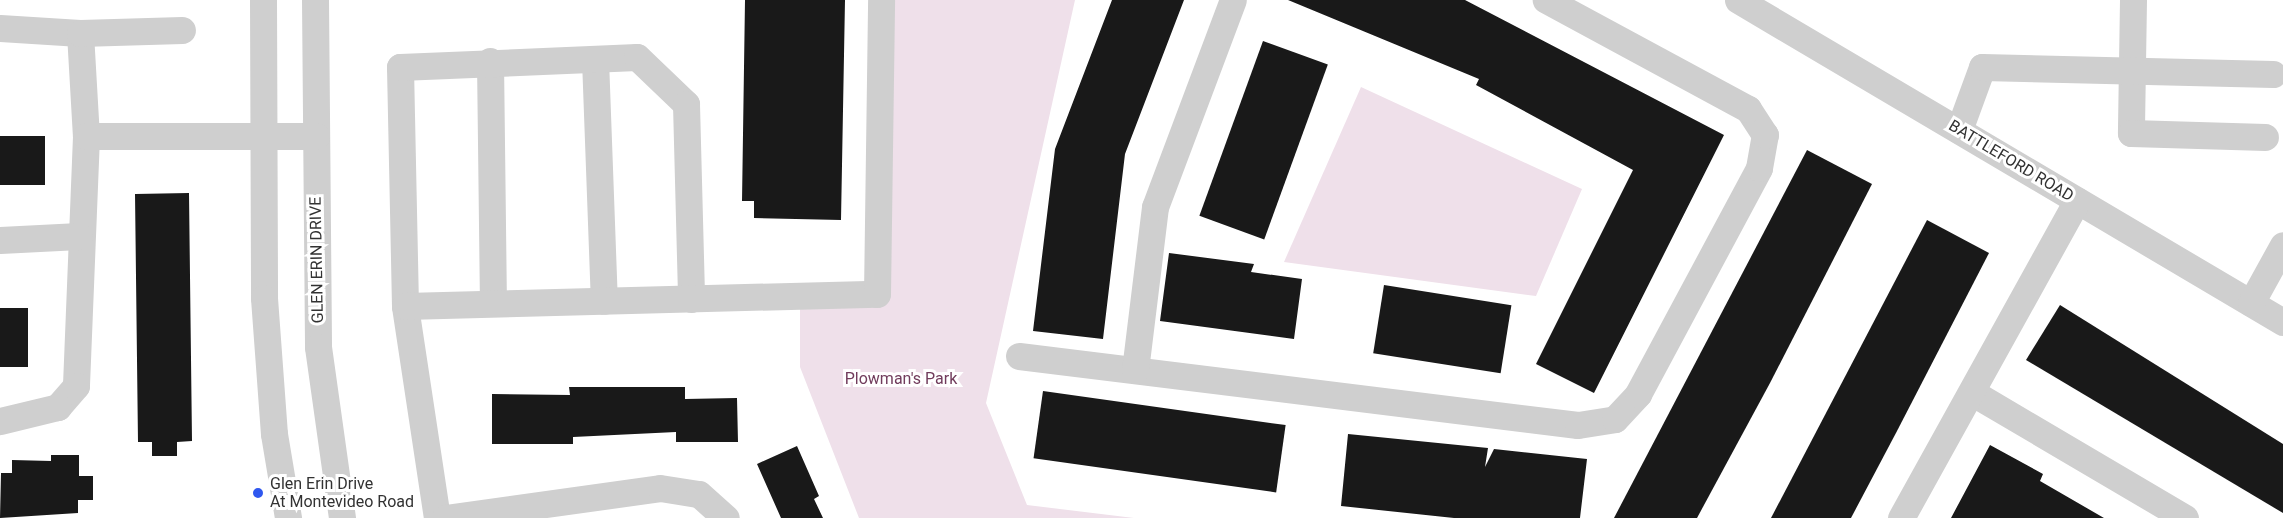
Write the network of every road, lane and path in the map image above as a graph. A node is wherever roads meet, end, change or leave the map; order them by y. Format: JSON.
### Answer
{"nodes":[{"id":1,"x":263,"y":0,"type":"edge"},
{"id":2,"x":315,"y":0,"type":"edge"},
{"id":3,"x":881,"y":0,"type":"edge"},
{"id":4,"x":1233,"y":0,"type":"edge"},
{"id":5,"x":1546,"y":0,"type":"edge"},
{"id":6,"x":1738,"y":0,"type":"edge"},
{"id":7,"x":2133,"y":0,"type":"edge"},
{"id":8,"x":0,"y":28,"type":"edge"},
{"id":9,"x":182,"y":30,"type":"dead end"},
{"id":10,"x":80,"y":33,"type":"junction"},
{"id":11,"x":595,"y":59,"type":"junction"},
{"id":12,"x":490,"y":61,"type":"junction"},
{"id":13,"x":2131,"y":71,"type":"junction"},
{"id":14,"x":2273,"y":74,"type":"dead end"},
{"id":15,"x":1959,"y":130,"type":"junction"},
{"id":16,"x":86,"y":136,"type":"junction"},
{"id":17,"x":264,"y":136,"type":"junction"},
{"id":18,"x":316,"y":136,"type":"junction"},
{"id":19,"x":2265,"y":137,"type":"dead end"},
{"id":20,"x":2077,"y":200,"type":"junction"},
{"id":21,"x":79,"y":236,"type":"junction"},
{"id":22,"x":0,"y":240,"type":"edge"},
{"id":23,"x":2283,"y":245,"type":"edge"},
{"id":24,"x":691,"y":298,"type":"junction"},
{"id":25,"x":604,"y":301,"type":"junction"},
{"id":26,"x":493,"y":303,"type":"junction"},
{"id":27,"x":2251,"y":303,"type":"junction"},
{"id":28,"x":405,"y":306,"type":"junction"},
{"id":29,"x":2283,"y":322,"type":"edge"},
{"id":30,"x":1019,"y":356,"type":"dead end"},
{"id":31,"x":1135,"y":370,"type":"junction"},
{"id":32,"x":1973,"y":393,"type":"junction"},
{"id":33,"x":0,"y":421,"type":"edge"},
{"id":34,"x":288,"y":518,"type":"edge"},
{"id":35,"x":342,"y":518,"type":"edge"},
{"id":36,"x":437,"y":518,"type":"edge"},
{"id":37,"x":444,"y":518,"type":"edge"},
{"id":38,"x":726,"y":518,"type":"edge"},
{"id":39,"x":1900,"y":518,"type":"edge"},
{"id":40,"x":2186,"y":518,"type":"edge"}],
"edges":[{"from":1,"to":17,"type":"street"},
{"from":2,"to":18,"type":"street","name":"GLEN ERIN DRIVE"},
{"from":3,"to":24,"type":"street"},
{"from":4,"to":31,"type":"street"},
{"from":5,"to":31,"type":"street"},
{"from":6,"to":15,"type":"street","name":"BATTLEFORD ROAD"},
{"from":7,"to":13,"type":"street"},
{"from":8,"to":10,"type":"street"},
{"from":9,"to":10,"type":"street"},
{"from":10,"to":16,"type":"street"},
{"from":11,"to":12,"type":"street"},
{"from":11,"to":24,"type":"street"},
{"from":11,"to":25,"type":"street"},
{"from":12,"to":26,"type":"street"},
{"from":12,"to":28,"type":"street"},
{"from":13,"to":14,"type":"street"},
{"from":13,"to":15,"type":"street"},
{"from":13,"to":19,"type":"street"},
{"from":15,"to":20,"type":"street","name":"BATTLEFORD ROAD"},
{"from":16,"to":17,"type":"street"},
{"from":16,"to":21,"type":"street"},
{"from":17,"to":18,"type":"street"},
{"from":17,"to":34,"type":"street"},
{"from":18,"to":35,"type":"street","name":"GLEN ERIN DRIVE"},
{"from":20,"to":27,"type":"street","name":"BATTLEFORD ROAD"},
{"from":20,"to":32,"type":"street"},
{"from":21,"to":22,"type":"street"},
{"from":21,"to":33,"type":"street"},
{"from":23,"to":27,"type":"street"},
{"from":24,"to":25,"type":"street"},
{"from":25,"to":26,"type":"street"},
{"from":26,"to":28,"type":"street"},
{"from":27,"to":29,"type":"street","name":"BATTLEFORD ROAD"},
{"from":28,"to":36,"type":"street"},
{"from":30,"to":31,"type":"street"},
{"from":32,"to":39,"type":"street"},
{"from":32,"to":40,"type":"street"},
{"from":37,"to":38,"type":"street"}]}
